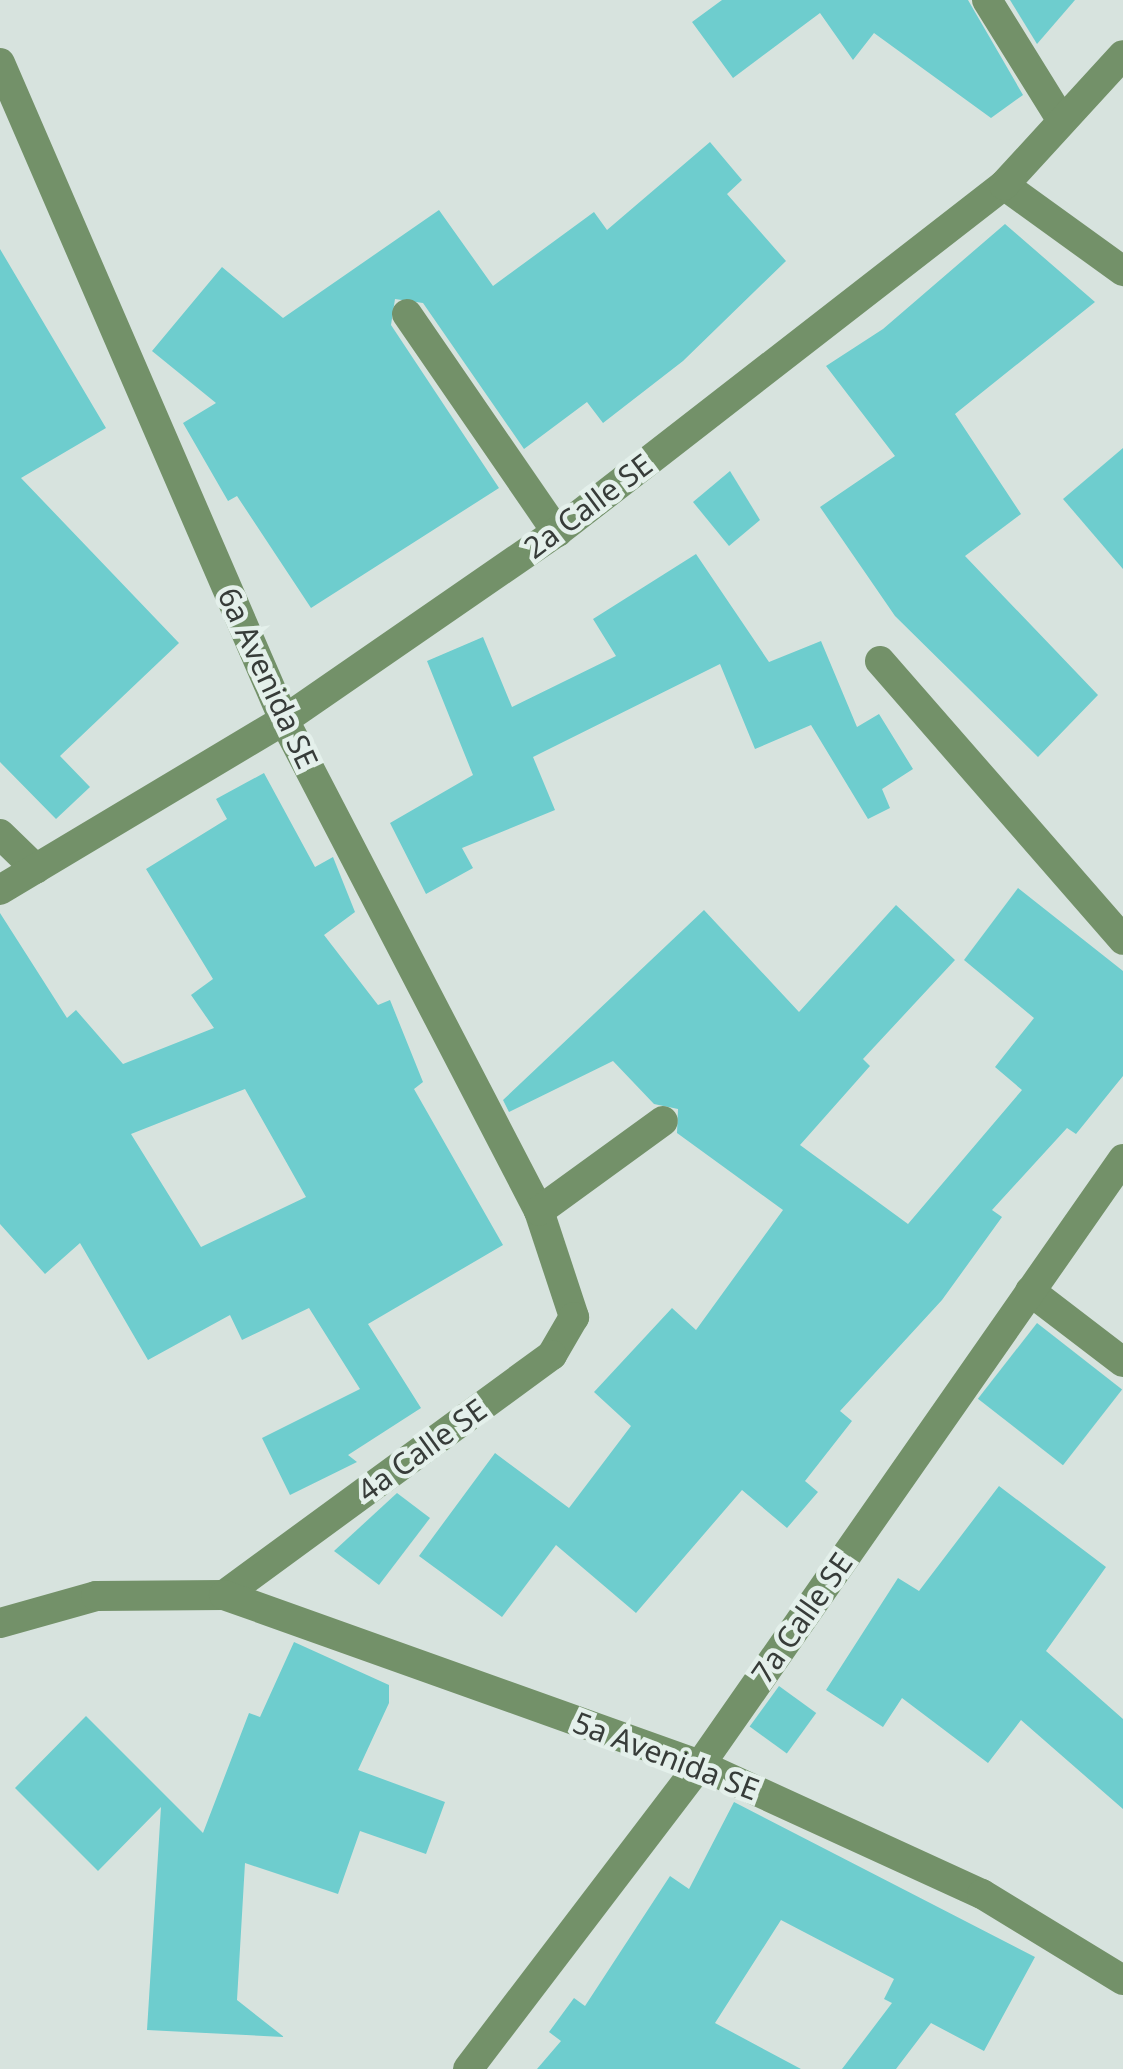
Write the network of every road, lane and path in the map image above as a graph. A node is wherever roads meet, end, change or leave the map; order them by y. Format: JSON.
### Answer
{"nodes":[{"id":1,"x":987,"y":0,"type":"edge"},
{"id":2,"x":1123,"y":55,"type":"edge"},
{"id":3,"x":0,"y":63,"type":"edge"},
{"id":4,"x":1062,"y":121,"type":"junction"},
{"id":5,"x":1004,"y":185,"type":"junction"},
{"id":6,"x":1123,"y":271,"type":"edge"},
{"id":7,"x":407,"y":314,"type":"dead end"},
{"id":8,"x":557,"y":532,"type":"junction"},
{"id":9,"x":880,"y":661,"type":"dead end"},
{"id":10,"x":284,"y":720,"type":"junction"},
{"id":11,"x":0,"y":834,"type":"edge"},
{"id":12,"x":36,"y":868,"type":"junction"},
{"id":13,"x":0,"y":890,"type":"edge"},
{"id":14,"x":1123,"y":940,"type":"edge"},
{"id":15,"x":664,"y":1121,"type":"dead end"},
{"id":16,"x":1123,"y":1159,"type":"edge"},
{"id":17,"x":538,"y":1211,"type":"junction"},
{"id":18,"x":566,"y":1278,"type":"joint"},
{"id":19,"x":1030,"y":1291,"type":"junction"},
{"id":20,"x":1123,"y":1362,"type":"edge"},
{"id":21,"x":224,"y":1595,"type":"junction"},
{"id":22,"x":0,"y":1623,"type":"edge"},
{"id":23,"x":700,"y":1765,"type":"junction"},
{"id":24,"x":1123,"y":1980,"type":"edge"},
{"id":25,"x":468,"y":2069,"type":"edge"}],
"edges":[{"from":1,"to":4,"type":"street"},
{"from":2,"to":4,"type":"street","name":"2a Calle SE"},
{"from":3,"to":10,"type":"street","name":"6a Avenida SE"},
{"from":4,"to":5,"type":"street","name":"2a Calle SE"},
{"from":5,"to":6,"type":"street"},
{"from":5,"to":8,"type":"street","name":"2a Calle SE"},
{"from":7,"to":8,"type":"street"},
{"from":8,"to":10,"type":"street","name":"2a Calle SE"},
{"from":9,"to":14,"type":"street"},
{"from":10,"to":12,"type":"street","name":"2a Calle SE"},
{"from":10,"to":17,"type":"street","name":"6a Avenida SE"},
{"from":11,"to":12,"type":"street"},
{"from":12,"to":13,"type":"street","name":"2a Calle SE"},
{"from":15,"to":17,"type":"street"},
{"from":16,"to":19,"type":"street","name":"7a Calle SE"},
{"from":17,"to":18,"type":"street","name":"6a Avenida SE"},
{"from":18,"to":21,"type":"street","name":"4a Calle SE"},
{"from":19,"to":20,"type":"street"},
{"from":19,"to":23,"type":"street","name":"7a Calle SE"},
{"from":21,"to":22,"type":"street","name":"5a Avenida SE"},
{"from":21,"to":23,"type":"street","name":"5a Avenida SE"},
{"from":23,"to":24,"type":"street","name":"5a Avenida SE"},
{"from":23,"to":25,"type":"street","name":"7a Calle SE"}]}
